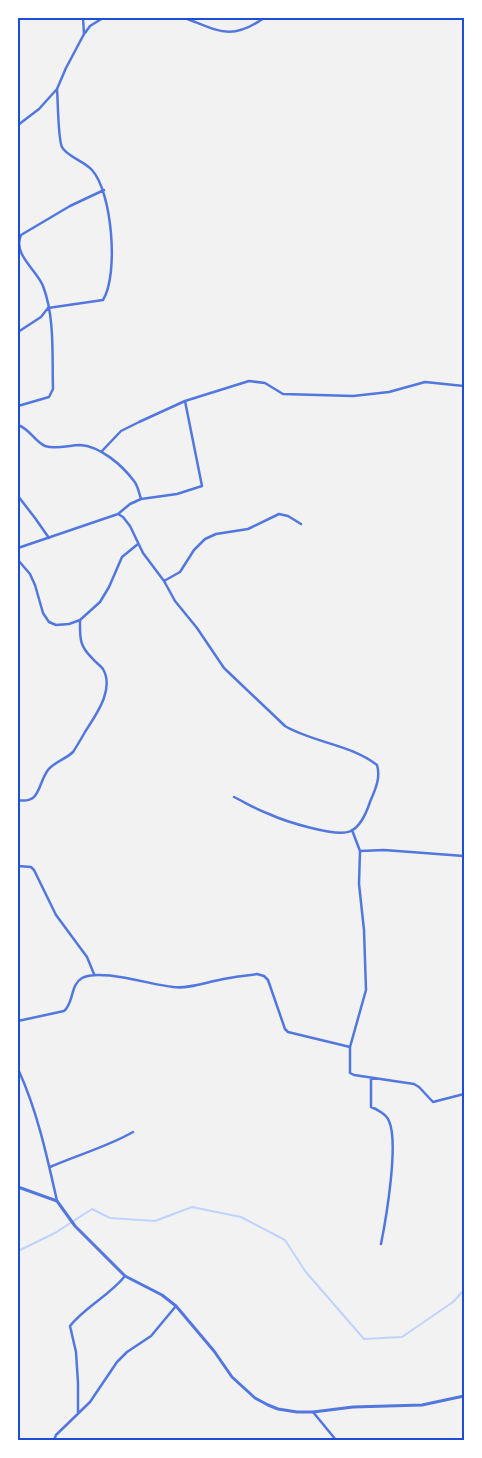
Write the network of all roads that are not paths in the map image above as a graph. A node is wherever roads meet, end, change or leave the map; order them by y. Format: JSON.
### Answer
{"nodes":[{"id":1,"x":84,"y":18,"type":"edge"},
{"id":2,"x":104,"y":18,"type":"edge"},
{"id":3,"x":185,"y":18,"type":"edge"},
{"id":4,"x":264,"y":18,"type":"edge"},
{"id":5,"x":84,"y":34,"type":"junction"},
{"id":6,"x":57,"y":90,"type":"junction"},
{"id":7,"x":18,"y":125,"type":"edge"},
{"id":8,"x":104,"y":190,"type":"junction"},
{"id":9,"x":48,"y":308,"type":"junction"},
{"id":10,"x":18,"y":332,"type":"edge"},
{"id":11,"x":464,"y":386,"type":"edge"},
{"id":12,"x":185,"y":401,"type":"junction"},
{"id":13,"x":18,"y":406,"type":"edge"},
{"id":14,"x":18,"y":425,"type":"edge"},
{"id":15,"x":102,"y":450,"type":"junction"},
{"id":16,"x":18,"y":496,"type":"edge"},
{"id":17,"x":141,"y":499,"type":"junction"},
{"id":18,"x":118,"y":514,"type":"junction"},
{"id":19,"x":300,"y":524,"type":"dead end"},
{"id":20,"x":49,"y":538,"type":"junction"},
{"id":21,"x":138,"y":544,"type":"junction"},
{"id":22,"x":18,"y":548,"type":"edge"},
{"id":23,"x":18,"y":560,"type":"edge"},
{"id":24,"x":164,"y":581,"type":"junction"},
{"id":25,"x":80,"y":620,"type":"junction"},
{"id":26,"x":234,"y":797,"type":"dead end"},
{"id":27,"x":18,"y":800,"type":"edge"},
{"id":28,"x":352,"y":830,"type":"junction"},
{"id":29,"x":360,"y":851,"type":"junction"},
{"id":30,"x":464,"y":856,"type":"edge"},
{"id":31,"x":18,"y":866,"type":"edge"},
{"id":32,"x":94,"y":974,"type":"junction"},
{"id":33,"x":18,"y":1021,"type":"edge"},
{"id":34,"x":350,"y":1047,"type":"junction"},
{"id":35,"x":18,"y":1069,"type":"edge"},
{"id":36,"x":371,"y":1078,"type":"junction"},
{"id":37,"x":464,"y":1094,"type":"edge"},
{"id":38,"x":133,"y":1132,"type":"dead end"},
{"id":39,"x":50,"y":1167,"type":"junction"},
{"id":40,"x":18,"y":1187,"type":"edge"},
{"id":41,"x":57,"y":1201,"type":"junction"},
{"id":42,"x":381,"y":1244,"type":"dead end"},
{"id":43,"x":125,"y":1276,"type":"junction"},
{"id":44,"x":176,"y":1306,"type":"junction"},
{"id":45,"x":464,"y":1396,"type":"edge"},
{"id":46,"x":313,"y":1412,"type":"junction"},
{"id":47,"x":78,"y":1415,"type":"junction"},
{"id":48,"x":54,"y":1440,"type":"edge"},
{"id":49,"x":336,"y":1440,"type":"edge"}],
"edges":[{"from":1,"to":5,"type":"street"},
{"from":2,"to":5,"type":"street"},
{"from":3,"to":4,"type":"street"},
{"from":5,"to":6,"type":"street"},
{"from":6,"to":7,"type":"street"},
{"from":6,"to":8,"type":"street"},
{"from":8,"to":9,"type":"street"},
{"from":8,"to":9,"type":"street"},
{"from":9,"to":10,"type":"street"},
{"from":9,"to":13,"type":"street"},
{"from":11,"to":12,"type":"street"},
{"from":12,"to":15,"type":"street"},
{"from":12,"to":17,"type":"street"},
{"from":14,"to":15,"type":"street"},
{"from":15,"to":17,"type":"street"},
{"from":16,"to":20,"type":"street"},
{"from":17,"to":18,"type":"street"},
{"from":18,"to":20,"type":"street"},
{"from":18,"to":21,"type":"street"},
{"from":19,"to":24,"type":"street"},
{"from":20,"to":22,"type":"street"},
{"from":21,"to":24,"type":"street"},
{"from":21,"to":25,"type":"street"},
{"from":23,"to":25,"type":"street"},
{"from":24,"to":28,"type":"street"},
{"from":25,"to":27,"type":"street"},
{"from":26,"to":28,"type":"street"},
{"from":28,"to":29,"type":"street"},
{"from":29,"to":30,"type":"street"},
{"from":29,"to":34,"type":"street"},
{"from":31,"to":32,"type":"street"},
{"from":32,"to":33,"type":"street"},
{"from":32,"to":34,"type":"street"},
{"from":34,"to":36,"type":"street"},
{"from":35,"to":39,"type":"street"},
{"from":36,"to":37,"type":"street"},
{"from":36,"to":42,"type":"street"},
{"from":38,"to":39,"type":"street"},
{"from":39,"to":41,"type":"street"},
{"from":40,"to":41,"type":"street"},
{"from":41,"to":43,"type":"street"},
{"from":43,"to":44,"type":"street"},
{"from":43,"to":47,"type":"street"},
{"from":44,"to":46,"type":"street"},
{"from":44,"to":47,"type":"street"},
{"from":45,"to":46,"type":"street"},
{"from":46,"to":49,"type":"street"},
{"from":47,"to":48,"type":"street"}]}
